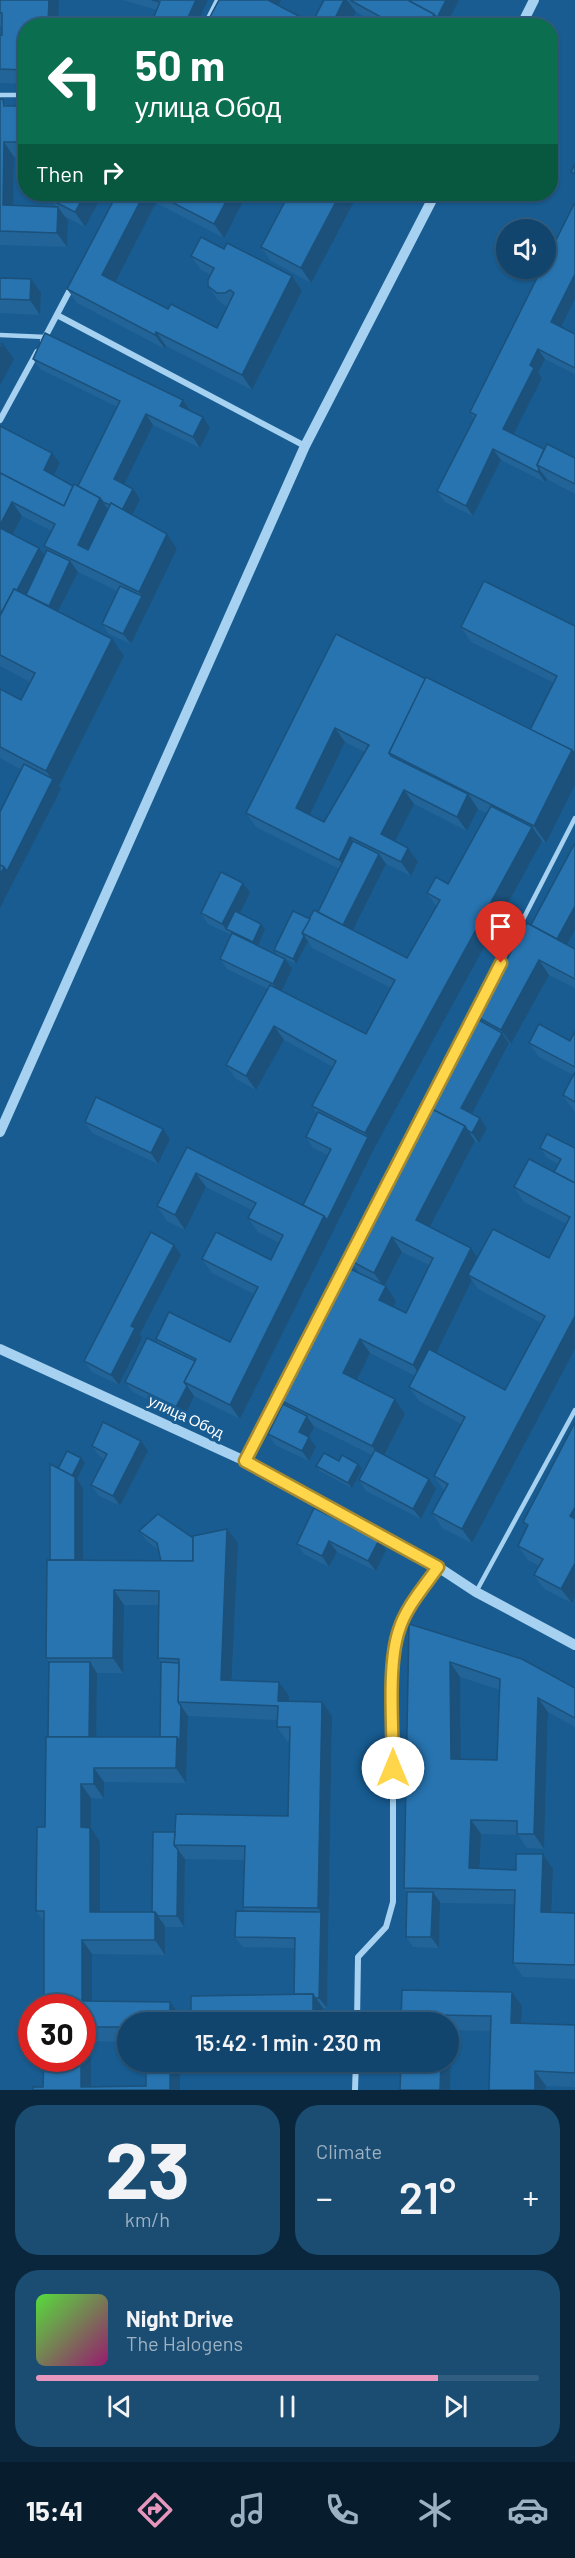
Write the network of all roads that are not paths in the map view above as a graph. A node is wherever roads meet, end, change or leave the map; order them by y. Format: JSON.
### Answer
{"nodes":[{"id":1,"x":218,"y":0,"type":"edge"},
{"id":2,"x":534,"y":0,"type":"edge"},
{"id":3,"x":209,"y":18,"type":"edge"},
{"id":4,"x":525,"y":18,"type":"edge"},
{"id":5,"x":0,"y":95,"type":"edge"},
{"id":6,"x":18,"y":96,"type":"edge"},
{"id":7,"x":431,"y":201,"type":"edge"},
{"id":8,"x":78,"y":274,"type":"edge"},
{"id":9,"x":57,"y":315,"type":"junction"},
{"id":10,"x":0,"y":335,"type":"edge"},
{"id":11,"x":46,"y":337,"type":"junction"},
{"id":12,"x":0,"y":420,"type":"edge"},
{"id":13,"x":304,"y":446,"type":"junction"},
{"id":14,"x":575,"y":818,"type":"edge"},
{"id":15,"x":0,"y":1132,"type":"edge"},
{"id":16,"x":343,"y":1271,"type":"edge"},
{"id":17,"x":0,"y":1348,"type":"edge"},
{"id":18,"x":283,"y":1387,"type":"edge"},
{"id":19,"x":575,"y":1410,"type":"edge"},
{"id":20,"x":245,"y":1461,"type":"junction"},
{"id":21,"x":438,"y":1567,"type":"junction"},
{"id":22,"x":476,"y":1592,"type":"junction"},
{"id":23,"x":575,"y":1645,"type":"edge"},
{"id":24,"x":357,"y":2012,"type":"edge"},
{"id":25,"x":356,"y":2072,"type":"edge"},
{"id":26,"x":355,"y":2090,"type":"edge"}],
"edges":[{"from":1,"to":3,"type":"street"},
{"from":2,"to":4,"type":"street"},
{"from":5,"to":6,"type":"lane"},
{"from":7,"to":13,"type":"street"},
{"from":8,"to":9,"type":"street"},
{"from":9,"to":11,"type":"street"},
{"from":9,"to":13,"type":"street"},
{"from":10,"to":11,"type":"lane"},
{"from":11,"to":12,"type":"street"},
{"from":13,"to":15,"type":"street"},
{"from":14,"to":16,"type":"lane"},
{"from":17,"to":20,"type":"street","name":"улица Обод"},
{"from":18,"to":20,"type":"lane"},
{"from":19,"to":22,"type":"lane"},
{"from":20,"to":21,"type":"street","name":"улица Обод"},
{"from":21,"to":22,"type":"street","name":"улица Обод"},
{"from":21,"to":24,"type":"street"},
{"from":22,"to":23,"type":"street","name":"улица Обод"},
{"from":25,"to":26,"type":"street"}]}
